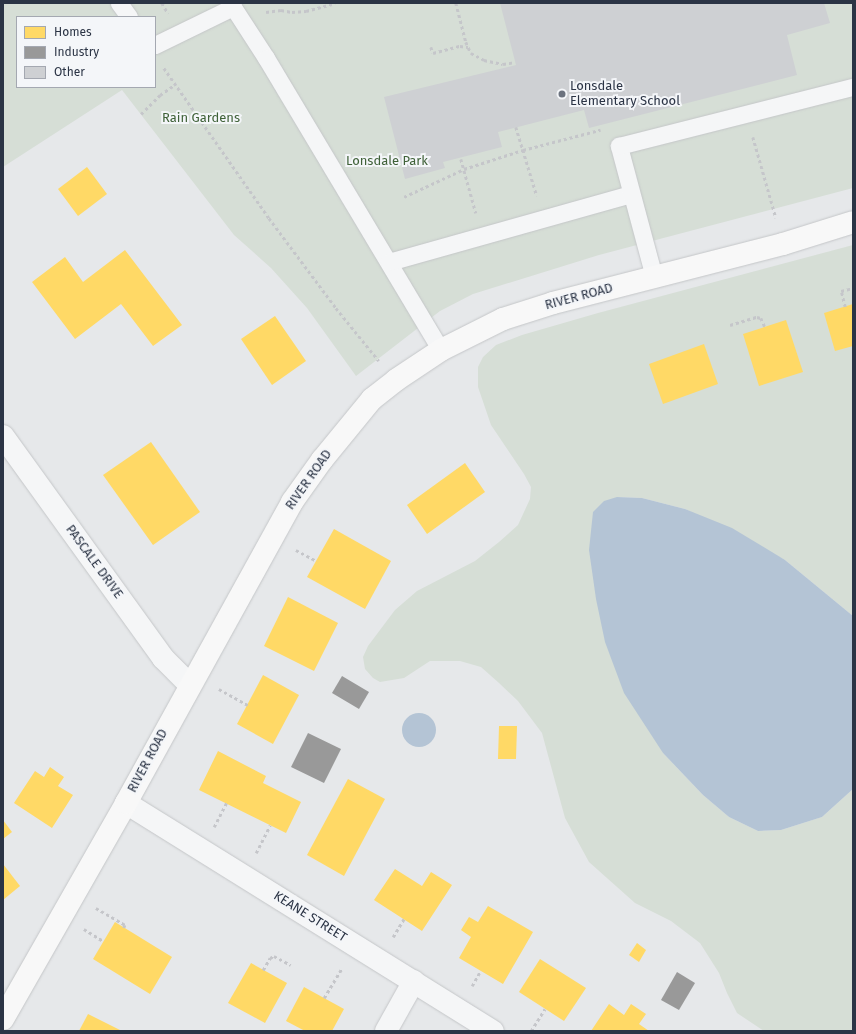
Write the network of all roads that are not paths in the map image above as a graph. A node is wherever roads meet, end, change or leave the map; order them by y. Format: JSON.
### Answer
{"nodes":[{"id":1,"x":119,"y":3,"type":"edge"},
{"id":2,"x":128,"y":16,"type":"edge"},
{"id":3,"x":156,"y":45,"type":"edge"},
{"id":4,"x":853,"y":86,"type":"edge"},
{"id":5,"x":632,"y":194,"type":"junction"},
{"id":6,"x":853,"y":222,"type":"edge"},
{"id":7,"x":389,"y":262,"type":"junction"},
{"id":8,"x":654,"y":277,"type":"junction"},
{"id":9,"x":441,"y":350,"type":"junction"},
{"id":10,"x":3,"y":436,"type":"edge"},
{"id":11,"x":190,"y":685,"type":"junction"},
{"id":12,"x":126,"y":803,"type":"junction"},
{"id":13,"x":414,"y":981,"type":"junction"},
{"id":14,"x":3,"y":1019,"type":"edge"},
{"id":15,"x":386,"y":1031,"type":"edge"},
{"id":16,"x":493,"y":1031,"type":"edge"}],
"edges":[{"from":1,"to":2,"type":"lane"},
{"from":3,"to":7,"type":"lane"},
{"from":4,"to":5,"type":"lane"},
{"from":5,"to":7,"type":"lane"},
{"from":5,"to":8,"type":"lane"},
{"from":6,"to":8,"type":"main road","name":"RIVER ROAD"},
{"from":7,"to":9,"type":"lane"},
{"from":8,"to":9,"type":"main road","name":"RIVER ROAD"},
{"from":9,"to":11,"type":"main road","name":"RIVER ROAD"},
{"from":10,"to":11,"type":"street","name":"PASCALE DRIVE"},
{"from":11,"to":12,"type":"main road","name":"RIVER ROAD"},
{"from":12,"to":13,"type":"street","name":"KEANE STREET"},
{"from":12,"to":14,"type":"main road","name":"RIVER ROAD"},
{"from":13,"to":15,"type":"street"},
{"from":13,"to":16,"type":"street","name":"KEANE STREET"}]}
